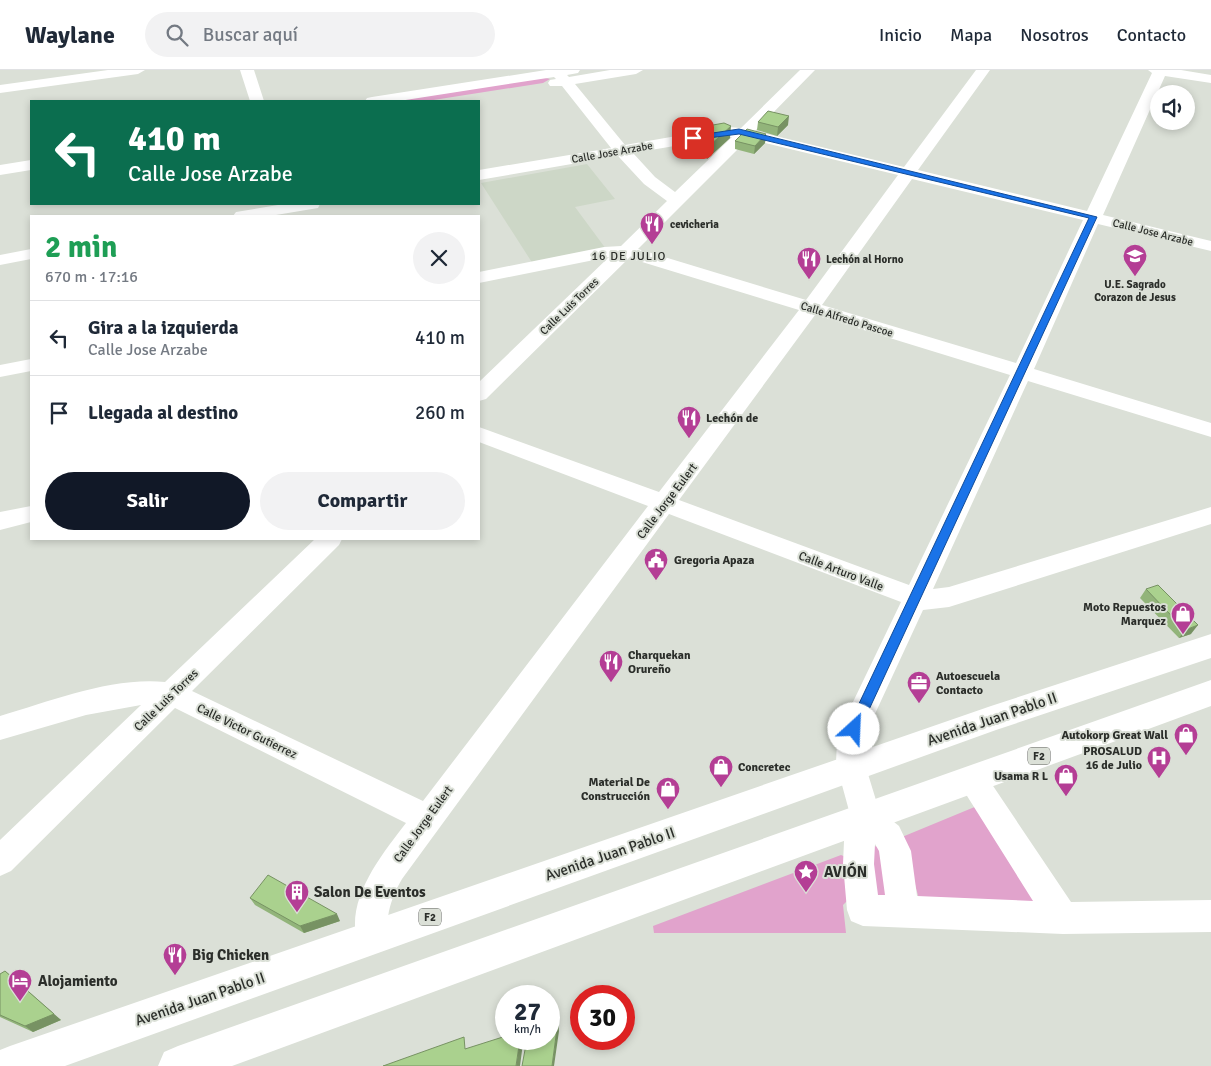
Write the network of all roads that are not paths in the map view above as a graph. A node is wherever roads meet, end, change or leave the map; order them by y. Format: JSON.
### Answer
{"nodes":[{"id":1,"x":138,"y":70,"type":"edge"},
{"id":2,"x":248,"y":70,"type":"edge"},
{"id":3,"x":636,"y":70,"type":"edge"},
{"id":4,"x":808,"y":70,"type":"edge"},
{"id":5,"x":983,"y":70,"type":"edge"},
{"id":6,"x":1158,"y":70,"type":"edge"},
{"id":7,"x":563,"y":73,"type":"edge"},
{"id":8,"x":1211,"y":79,"type":"edge"},
{"id":9,"x":0,"y":89,"type":"edge"},
{"id":10,"x":257,"y":100,"type":"edge"},
{"id":11,"x":379,"y":100,"type":"edge"},
{"id":12,"x":443,"y":100,"type":"edge"},
{"id":13,"x":745,"y":133,"type":"junction"},
{"id":14,"x":621,"y":150,"type":"junction"},
{"id":15,"x":30,"y":154,"type":"edge"},
{"id":16,"x":0,"y":159,"type":"edge"},
{"id":17,"x":30,"y":165,"type":"edge"},
{"id":18,"x":0,"y":170,"type":"edge"},
{"id":19,"x":908,"y":172,"type":"junction"},
{"id":20,"x":480,"y":175,"type":"edge"},
{"id":21,"x":677,"y":200,"type":"junction"},
{"id":22,"x":301,"y":208,"type":"edge"},
{"id":23,"x":249,"y":215,"type":"edge"},
{"id":24,"x":1093,"y":217,"type":"junction"},
{"id":25,"x":1211,"y":246,"type":"edge"},
{"id":26,"x":626,"y":251,"type":"junction"},
{"id":27,"x":30,"y":254,"type":"edge"},
{"id":28,"x":0,"y":260,"type":"edge"},
{"id":29,"x":480,"y":277,"type":"edge"},
{"id":30,"x":810,"y":308,"type":"junction"},
{"id":31,"x":30,"y":365,"type":"edge"},
{"id":32,"x":0,"y":371,"type":"edge"},
{"id":33,"x":1021,"y":374,"type":"junction"},
{"id":34,"x":480,"y":393,"type":"edge"},
{"id":35,"x":1211,"y":430,"type":"edge"},
{"id":36,"x":480,"y":434,"type":"edge"},
{"id":37,"x":665,"y":504,"type":"junction"},
{"id":38,"x":30,"y":514,"type":"edge"},
{"id":39,"x":1211,"y":515,"type":"edge"},
{"id":40,"x":0,"y":521,"type":"edge"},
{"id":41,"x":329,"y":540,"type":"edge"},
{"id":42,"x":914,"y":599,"type":"junction"},
{"id":43,"x":1211,"y":646,"type":"edge"},
{"id":44,"x":1211,"y":693,"type":"edge"},
{"id":45,"x":172,"y":694,"type":"junction"},
{"id":46,"x":0,"y":728,"type":"edge"},
{"id":47,"x":850,"y":769,"type":"junction"},
{"id":48,"x":972,"y":780,"type":"junction"},
{"id":49,"x":427,"y":818,"type":"junction"},
{"id":50,"x":866,"y":818,"type":"junction"},
{"id":51,"x":0,"y":861,"type":"edge"},
{"id":52,"x":903,"y":910,"type":"junction"},
{"id":53,"x":1211,"y":916,"type":"edge"},
{"id":54,"x":1063,"y":918,"type":"junction"},
{"id":55,"x":372,"y":938,"type":"junction"},
{"id":56,"x":10,"y":1066,"type":"edge"},
{"id":57,"x":178,"y":1066,"type":"edge"}],
"edges":[{"from":1,"to":9,"type":"street"},
{"from":2,"to":10,"type":"street"},
{"from":3,"to":7,"type":"street"},
{"from":4,"to":13,"type":"street","name":"Calle Luis Torres"},
{"from":5,"to":19,"type":"street","name":"Calle Jorge Eulert"},
{"from":6,"to":8,"type":"street"},
{"from":6,"to":24,"type":"street"},
{"from":7,"to":11,"type":"street"},
{"from":7,"to":12,"type":"street"},
{"from":7,"to":14,"type":"street"},
{"from":13,"to":14,"type":"street","name":"Calle Jose Arzabe"},
{"from":13,"to":19,"type":"street","name":"Calle Jose Arzabe"},
{"from":13,"to":21,"type":"street","name":"Calle Luis Torres"},
{"from":14,"to":20,"type":"street","name":"Calle Jose Arzabe"},
{"from":14,"to":21,"type":"street"},
{"from":15,"to":16,"type":"street"},
{"from":17,"to":18,"type":"street"},
{"from":19,"to":24,"type":"street","name":"Calle Jose Arzabe"},
{"from":19,"to":30,"type":"street","name":"Calle Jorge Eulert"},
{"from":21,"to":26,"type":"street","name":"Calle Luis Torres"},
{"from":22,"to":23,"type":"street"},
{"from":24,"to":25,"type":"street","name":"Calle Jose Arzabe"},
{"from":24,"to":33,"type":"street"},
{"from":26,"to":29,"type":"street","name":"Calle Alfredo Pascoe"},
{"from":26,"to":30,"type":"street","name":"Calle Alfredo Pascoe"},
{"from":26,"to":34,"type":"street","name":"Calle Luis Torres"},
{"from":27,"to":28,"type":"street"},
{"from":30,"to":33,"type":"street","name":"Calle Alfredo Pascoe"},
{"from":30,"to":37,"type":"street","name":"Calle Jorge Eulert"},
{"from":31,"to":32,"type":"street"},
{"from":33,"to":35,"type":"street","name":"Calle Alfredo Pascoe"},
{"from":33,"to":42,"type":"street"},
{"from":36,"to":37,"type":"street","name":"Calle Arturo Valle"},
{"from":37,"to":42,"type":"street","name":"Calle Arturo Valle"},
{"from":37,"to":49,"type":"street","name":"Calle Jorge Eulert"},
{"from":38,"to":40,"type":"street"},
{"from":39,"to":42,"type":"street","name":"Calle Arturo Valle"},
{"from":41,"to":45,"type":"street","name":"Calle Luis Torres"},
{"from":42,"to":47,"type":"street"},
{"from":43,"to":47,"type":"highway","name":"Avenida Juan Pablo II","number":"F2"},
{"from":44,"to":48,"type":"highway","number":"F2"},
{"from":45,"to":46,"type":"street","name":"Calle Victor Gutierrez"},
{"from":45,"to":49,"type":"street","name":"Calle Victor Gutierrez"},
{"from":45,"to":51,"type":"street","name":"Calle Luis Torres"},
{"from":47,"to":50,"type":"street"},
{"from":47,"to":55,"type":"highway","name":"Avenida Juan Pablo II","number":"F2"},
{"from":48,"to":50,"type":"highway","number":"F2"},
{"from":48,"to":54,"type":"street"},
{"from":49,"to":55,"type":"street","name":"Calle Jorge Eulert"},
{"from":50,"to":52,"type":"street"},
{"from":50,"to":52,"type":"street"},
{"from":50,"to":57,"type":"highway","number":"F2"},
{"from":52,"to":54,"type":"street"},
{"from":53,"to":54,"type":"street"},
{"from":55,"to":56,"type":"highway","name":"Avenida Juan Pablo II","number":"F2"}]}
